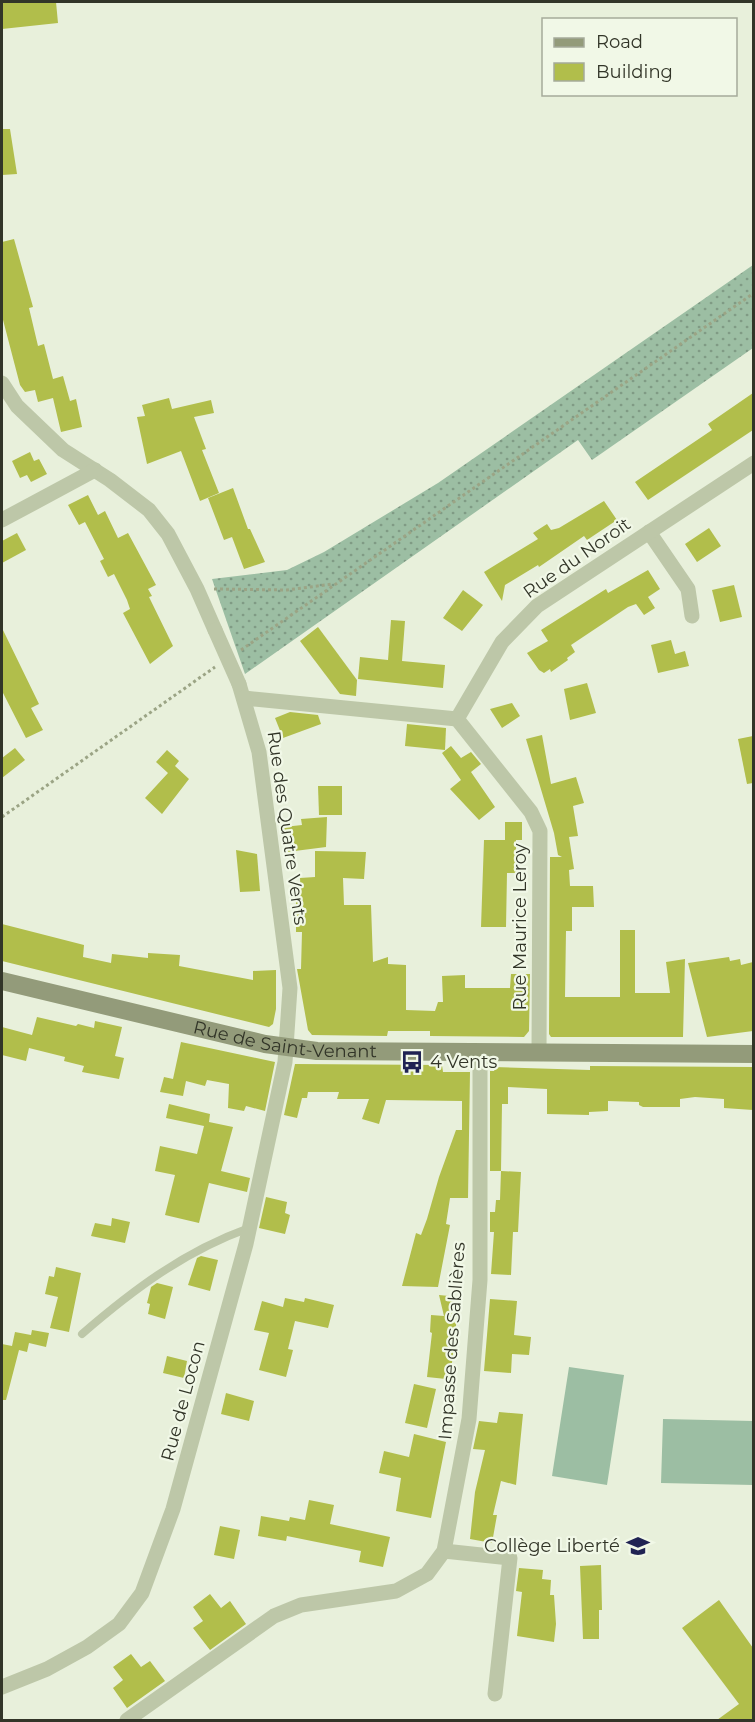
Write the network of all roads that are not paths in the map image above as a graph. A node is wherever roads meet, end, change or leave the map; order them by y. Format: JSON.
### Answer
{"nodes":[{"id":1,"x":2,"y":383,"type":"edge"},
{"id":2,"x":753,"y":463,"type":"edge"},
{"id":3,"x":95,"y":470,"type":"junction"},
{"id":4,"x":2,"y":520,"type":"edge"},
{"id":5,"x":649,"y":532,"type":"junction"},
{"id":6,"x":692,"y":616,"type":"dead end"},
{"id":7,"x":242,"y":691,"type":"junction"},
{"id":8,"x":456,"y":719,"type":"junction"},
{"id":9,"x":2,"y":981,"type":"edge"},
{"id":10,"x":286,"y":1048,"type":"junction"},
{"id":11,"x":480,"y":1052,"type":"junction"},
{"id":12,"x":539,"y":1053,"type":"junction"},
{"id":13,"x":753,"y":1054,"type":"edge"},
{"id":14,"x":249,"y":1228,"type":"junction"},
{"id":15,"x":82,"y":1334,"type":"dead end"},
{"id":16,"x":444,"y":1551,"type":"junction"},
{"id":17,"x":2,"y":1686,"type":"edge"},
{"id":18,"x":495,"y":1694,"type":"dead end"},
{"id":19,"x":127,"y":1720,"type":"edge"}],
"edges":[{"from":1,"to":3,"type":"street","name":"Rue des Quatre Vents"},
{"from":2,"to":5,"type":"street","name":"Rue du Noroit"},
{"from":3,"to":4,"type":"street"},
{"from":3,"to":7,"type":"street","name":"Rue des Quatre Vents","bridge":true},
{"from":5,"to":6,"type":"street"},
{"from":5,"to":8,"type":"street","name":"Rue du Noroit"},
{"from":7,"to":8,"type":"street"},
{"from":7,"to":10,"type":"street","name":"Rue des Quatre Vents"},
{"from":8,"to":12,"type":"street","name":"Rue Maurice Leroy"},
{"from":9,"to":10,"type":"main road","name":"Rue de Saint-Venant"},
{"from":10,"to":11,"type":"main road","name":"Rue de Saint-Venant"},
{"from":10,"to":14,"type":"street","name":"Rue de Locon"},
{"from":11,"to":12,"type":"main road","name":"Rue de Saint-Venant"},
{"from":11,"to":16,"type":"street","name":"Impasse des Sablières"},
{"from":12,"to":13,"type":"main road","name":"Rue de Saint-Venant"},
{"from":14,"to":15,"type":"lane"},
{"from":14,"to":17,"type":"street","name":"Rue de Locon"},
{"from":16,"to":18,"type":"street"},
{"from":16,"to":19,"type":"street","name":"Impasse des Sablières"}]}
